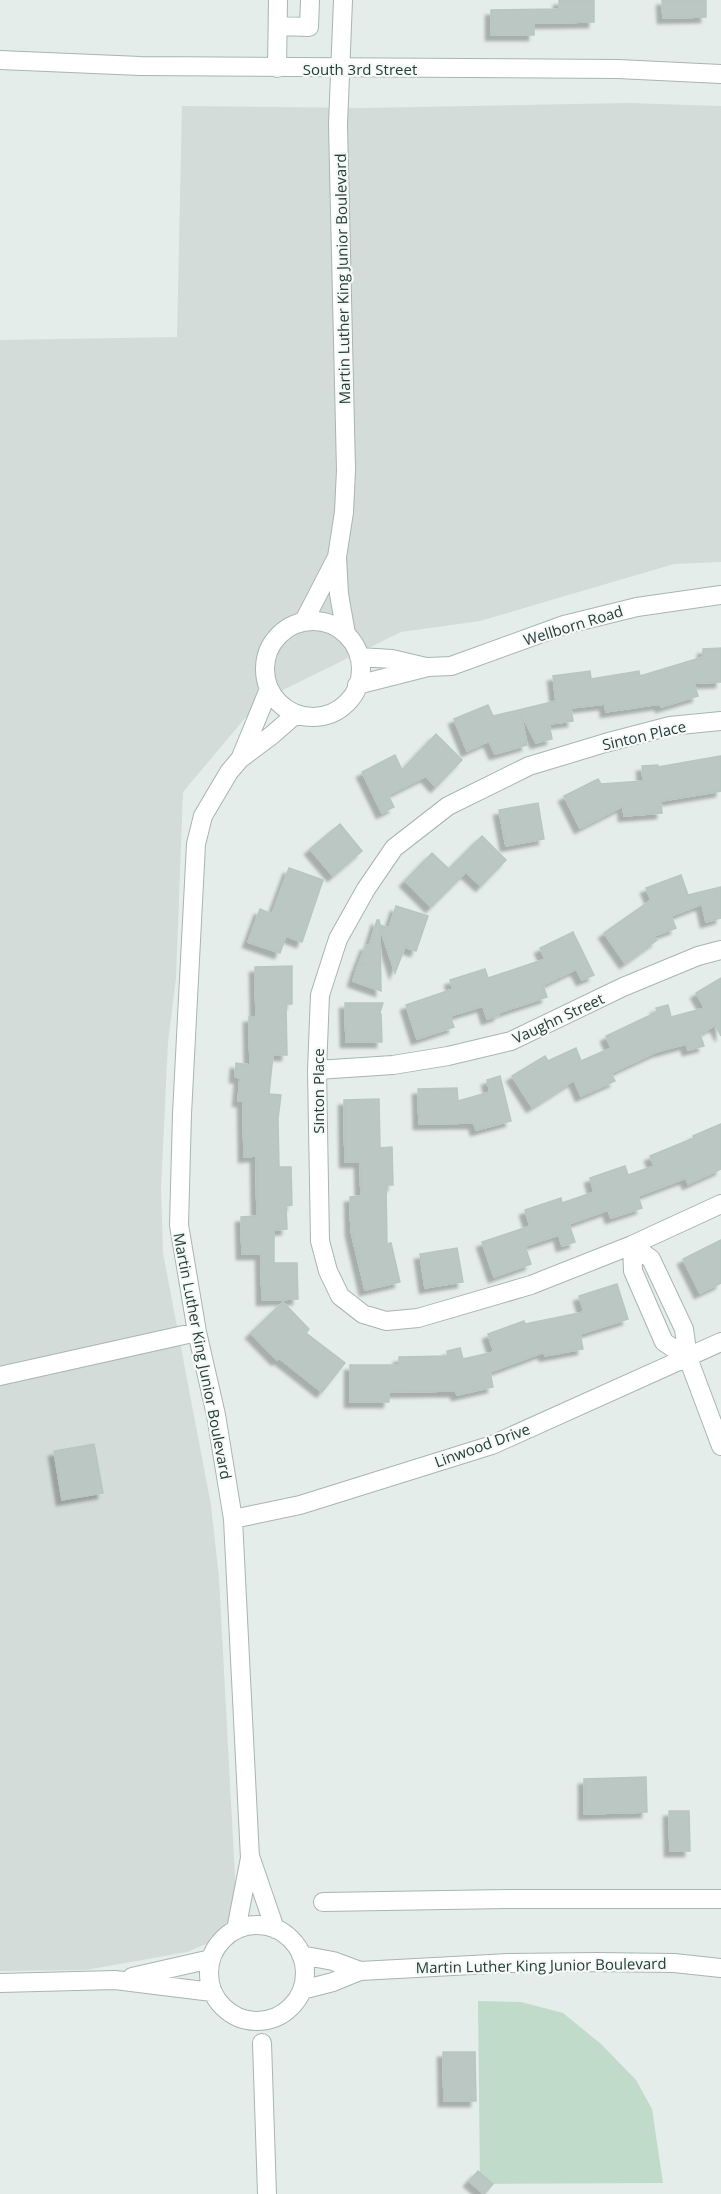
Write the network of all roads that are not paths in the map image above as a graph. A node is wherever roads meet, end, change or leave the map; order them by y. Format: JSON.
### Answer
{"nodes":[{"id":1,"x":278,"y":0,"type":"edge"},
{"id":2,"x":310,"y":0,"type":"edge"},
{"id":3,"x":343,"y":0,"type":"edge"},
{"id":4,"x":278,"y":26,"type":"junction"},
{"id":5,"x":0,"y":60,"type":"edge"},
{"id":6,"x":277,"y":68,"type":"junction"},
{"id":7,"x":341,"y":69,"type":"junction"},
{"id":8,"x":721,"y":74,"type":"edge"},
{"id":9,"x":337,"y":557,"type":"junction"},
{"id":10,"x":721,"y":595,"type":"edge"},
{"id":11,"x":304,"y":621,"type":"junction"},
{"id":12,"x":346,"y":634,"type":"junction"},
{"id":13,"x":359,"y":657,"type":"junction"},
{"id":14,"x":428,"y":667,"type":"junction"},
{"id":15,"x":357,"y":685,"type":"junction"},
{"id":16,"x":269,"y":689,"type":"junction"},
{"id":17,"x":296,"y":714,"type":"junction"},
{"id":18,"x":721,"y":721,"type":"edge"},
{"id":19,"x":240,"y":759,"type":"junction"},
{"id":20,"x":721,"y":950,"type":"edge"},
{"id":21,"x":317,"y":1070,"type":"junction"},
{"id":22,"x":721,"y":1204,"type":"edge"},
{"id":23,"x":632,"y":1245,"type":"junction"},
{"id":24,"x":197,"y":1332,"type":"junction"},
{"id":25,"x":721,"y":1342,"type":"edge"},
{"id":26,"x":688,"y":1358,"type":"junction"},
{"id":27,"x":0,"y":1376,"type":"edge"},
{"id":28,"x":721,"y":1446,"type":"edge"},
{"id":29,"x":233,"y":1519,"type":"junction"},
{"id":30,"x":250,"y":1858,"type":"junction"},
{"id":31,"x":721,"y":1899,"type":"edge"},
{"id":32,"x":323,"y":1902,"type":"dead end"},
{"id":33,"x":275,"y":1929,"type":"junction"},
{"id":34,"x":236,"y":1930,"type":"junction"},
{"id":35,"x":301,"y":1955,"type":"junction"},
{"id":36,"x":211,"y":1959,"type":"junction"},
{"id":37,"x":721,"y":1968,"type":"edge"},
{"id":38,"x":360,"y":1971,"type":"junction"},
{"id":39,"x":116,"y":1980,"type":"junction"},
{"id":40,"x":0,"y":1983,"type":"edge"},
{"id":41,"x":302,"y":1990,"type":"junction"},
{"id":42,"x":213,"y":1992,"type":"junction"},
{"id":43,"x":262,"y":2043,"type":"dead end"},
{"id":44,"x":267,"y":2194,"type":"edge"}],
"edges":[{"from":1,"to":4,"type":"street"},
{"from":2,"to":4,"type":"street"},
{"from":3,"to":7,"type":"street","name":"Martin Luther King Junior Boulevard"},
{"from":4,"to":6,"type":"street"},
{"from":5,"to":6,"type":"street","name":"South 3rd Street"},
{"from":6,"to":7,"type":"street","name":"South 3rd Street"},
{"from":7,"to":8,"type":"street","name":"South 3rd Street"},
{"from":7,"to":9,"type":"street","name":"Martin Luther King Junior Boulevard"},
{"from":9,"to":11,"type":"street","name":"Martin Luther King Junior Boulevard"},
{"from":9,"to":12,"type":"street","name":"Martin Luther King Junior Boulevard"},
{"from":10,"to":14,"type":"street","name":"Wellborn Road"},
{"from":11,"to":12,"type":"street"},
{"from":11,"to":16,"type":"street"},
{"from":12,"to":13,"type":"street"},
{"from":13,"to":14,"type":"street"},
{"from":13,"to":15,"type":"street"},
{"from":14,"to":15,"type":"street"},
{"from":15,"to":17,"type":"street"},
{"from":16,"to":17,"type":"street"},
{"from":16,"to":19,"type":"street","name":"Martin Luther King Junior Boulevard"},
{"from":17,"to":19,"type":"street","name":"Martin Luther King Junior Boulevard"},
{"from":18,"to":21,"type":"street","name":"Sinton Place"},
{"from":19,"to":24,"type":"street","name":"Martin Luther King Junior Boulevard"},
{"from":20,"to":21,"type":"street","name":"Vaughn Street"},
{"from":21,"to":23,"type":"street","name":"Sinton Place"},
{"from":22,"to":23,"type":"street","name":"Sinton Place"},
{"from":23,"to":26,"type":"street"},
{"from":24,"to":27,"type":"street"},
{"from":24,"to":29,"type":"street","name":"Martin Luther King Junior Boulevard"},
{"from":25,"to":26,"type":"street","name":"Linwood Drive"},
{"from":26,"to":28,"type":"street"},
{"from":26,"to":29,"type":"street","name":"Linwood Drive"},
{"from":29,"to":30,"type":"street","name":"Martin Luther King Junior Boulevard"},
{"from":30,"to":33,"type":"street","name":"Martin Luther King Junior Boulevard"},
{"from":30,"to":34,"type":"street","name":"Martin Luther King Junior Boulevard"},
{"from":31,"to":32,"type":"street"},
{"from":33,"to":34,"type":"street"},
{"from":33,"to":35,"type":"street"},
{"from":34,"to":36,"type":"street"},
{"from":35,"to":38,"type":"street","name":"Martin Luther King Junior Boulevard"},
{"from":35,"to":41,"type":"street"},
{"from":36,"to":39,"type":"street"},
{"from":36,"to":42,"type":"street"},
{"from":37,"to":38,"type":"street","name":"Martin Luther King Junior Boulevard"},
{"from":38,"to":41,"type":"street","name":"Martin Luther King Junior Boulevard"},
{"from":39,"to":40,"type":"street"},
{"from":39,"to":42,"type":"street"},
{"from":41,"to":42,"type":"street"},
{"from":43,"to":44,"type":"street"}]}
